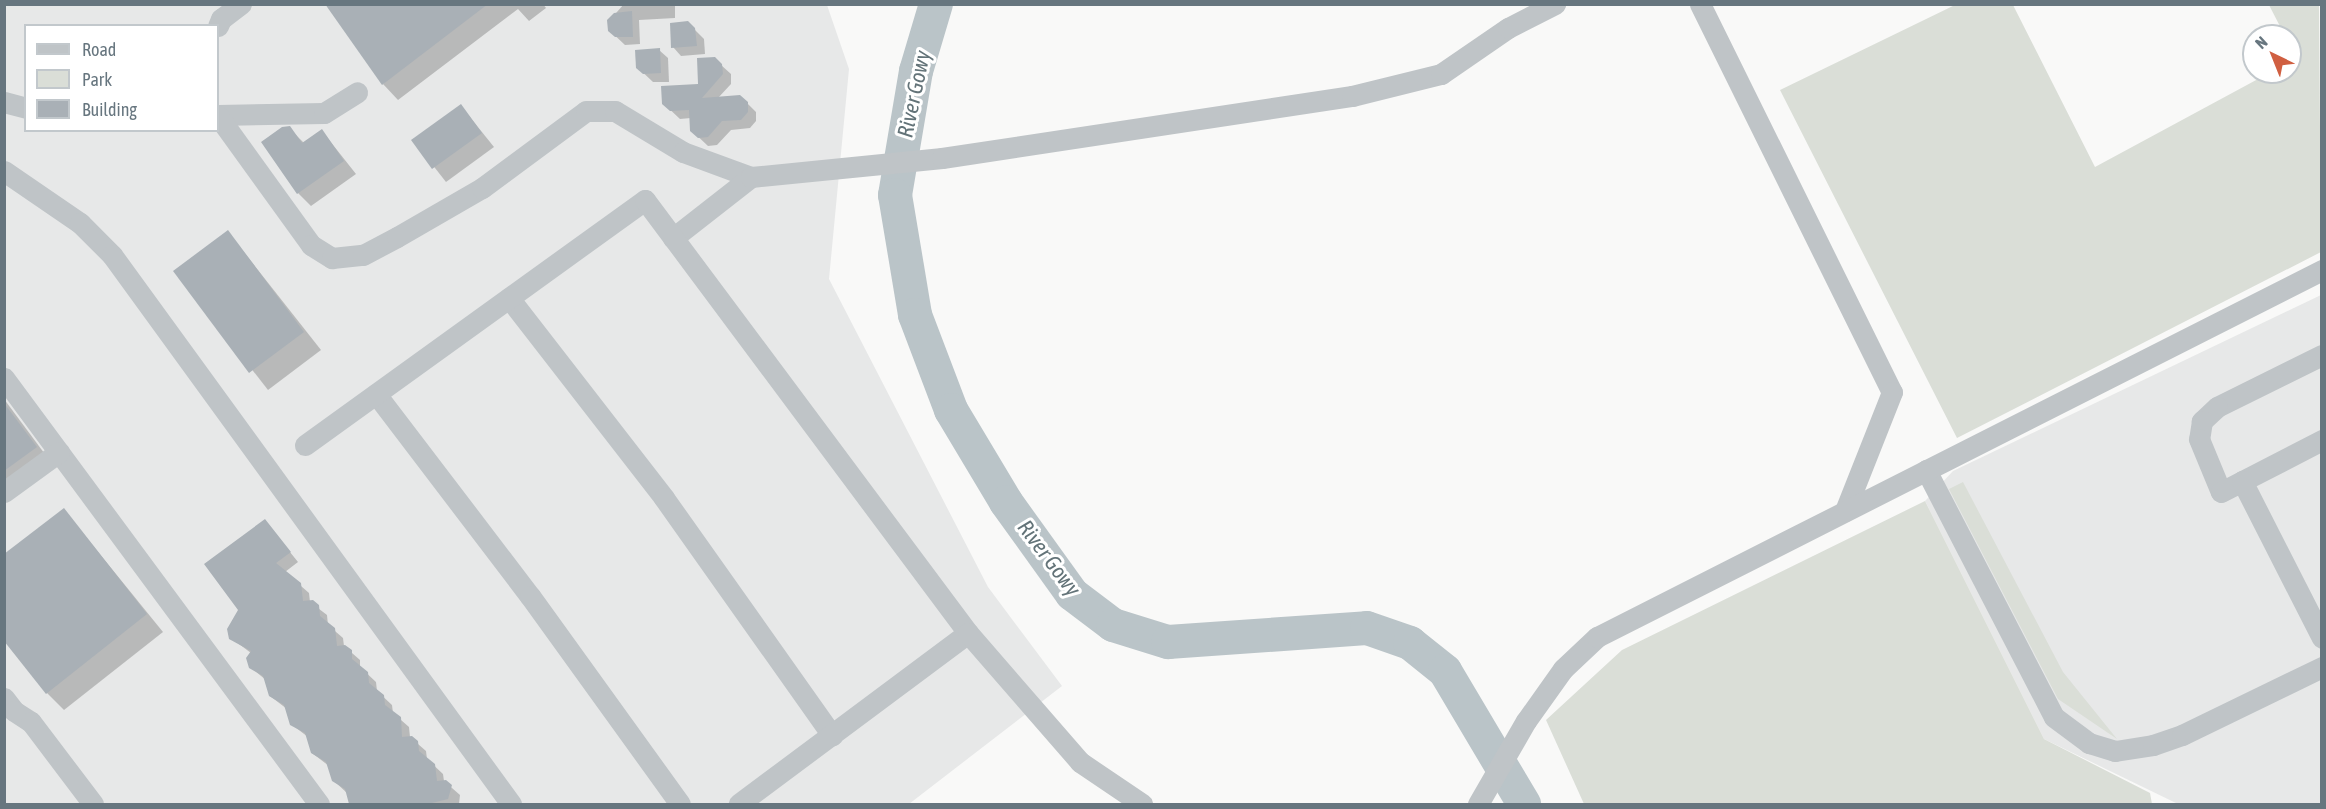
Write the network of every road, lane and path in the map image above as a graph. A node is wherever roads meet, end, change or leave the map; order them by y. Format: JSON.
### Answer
{"nodes":[{"id":1,"x":241,"y":4,"type":"edge"},
{"id":2,"x":1555,"y":4,"type":"edge"},
{"id":3,"x":1700,"y":4,"type":"edge"},
{"id":4,"x":219,"y":24,"type":"edge"},
{"id":5,"x":357,"y":92,"type":"dead end"},
{"id":6,"x":4,"y":102,"type":"edge"},
{"id":7,"x":24,"y":107,"type":"edge"},
{"id":8,"x":219,"y":116,"type":"edge"},
{"id":9,"x":219,"y":117,"type":"edge"},
{"id":10,"x":4,"y":171,"type":"edge"},
{"id":11,"x":751,"y":177,"type":"junction"},
{"id":12,"x":673,"y":238,"type":"junction"},
{"id":13,"x":2322,"y":270,"type":"edge"},
{"id":14,"x":509,"y":298,"type":"junction"},
{"id":15,"x":2322,"y":355,"type":"edge"},
{"id":16,"x":4,"y":378,"type":"edge"},
{"id":17,"x":376,"y":394,"type":"junction"},
{"id":18,"x":2322,"y":440,"type":"edge"},
{"id":19,"x":305,"y":445,"type":"dead end"},
{"id":20,"x":59,"y":452,"type":"junction"},
{"id":21,"x":1926,"y":470,"type":"junction"},
{"id":22,"x":2242,"y":481,"type":"junction"},
{"id":23,"x":4,"y":492,"type":"edge"},
{"id":24,"x":1845,"y":512,"type":"junction"},
{"id":25,"x":968,"y":633,"type":"junction"},
{"id":26,"x":2322,"y":638,"type":"edge"},
{"id":27,"x":2322,"y":667,"type":"edge"},
{"id":28,"x":4,"y":698,"type":"edge"},
{"id":29,"x":832,"y":735,"type":"junction"},
{"id":30,"x":93,"y":804,"type":"edge"},
{"id":31,"x":319,"y":804,"type":"edge"},
{"id":32,"x":511,"y":804,"type":"edge"},
{"id":33,"x":680,"y":804,"type":"edge"},
{"id":34,"x":739,"y":804,"type":"edge"},
{"id":35,"x":1142,"y":804,"type":"edge"},
{"id":36,"x":1478,"y":804,"type":"edge"}],
"edges":[{"from":1,"to":4,"type":"lane"},
{"from":2,"to":11,"type":"lane"},
{"from":3,"to":24,"type":"lane"},
{"from":5,"to":8,"type":"lane"},
{"from":6,"to":7,"type":"lane"},
{"from":9,"to":11,"type":"lane"},
{"from":10,"to":32,"type":"lane"},
{"from":11,"to":12,"type":"lane"},
{"from":12,"to":14,"type":"lane"},
{"from":12,"to":25,"type":"lane"},
{"from":13,"to":21,"type":"lane"},
{"from":14,"to":17,"type":"lane"},
{"from":14,"to":29,"type":"lane"},
{"from":15,"to":22,"type":"lane"},
{"from":16,"to":20,"type":"lane"},
{"from":17,"to":19,"type":"lane"},
{"from":17,"to":33,"type":"lane"},
{"from":18,"to":22,"type":"lane"},
{"from":20,"to":23,"type":"lane"},
{"from":20,"to":31,"type":"lane"},
{"from":21,"to":24,"type":"lane"},
{"from":21,"to":27,"type":"lane"},
{"from":22,"to":26,"type":"lane"},
{"from":24,"to":36,"type":"lane"},
{"from":25,"to":29,"type":"lane"},
{"from":25,"to":35,"type":"lane"},
{"from":28,"to":30,"type":"lane"},
{"from":29,"to":34,"type":"lane"}]}
